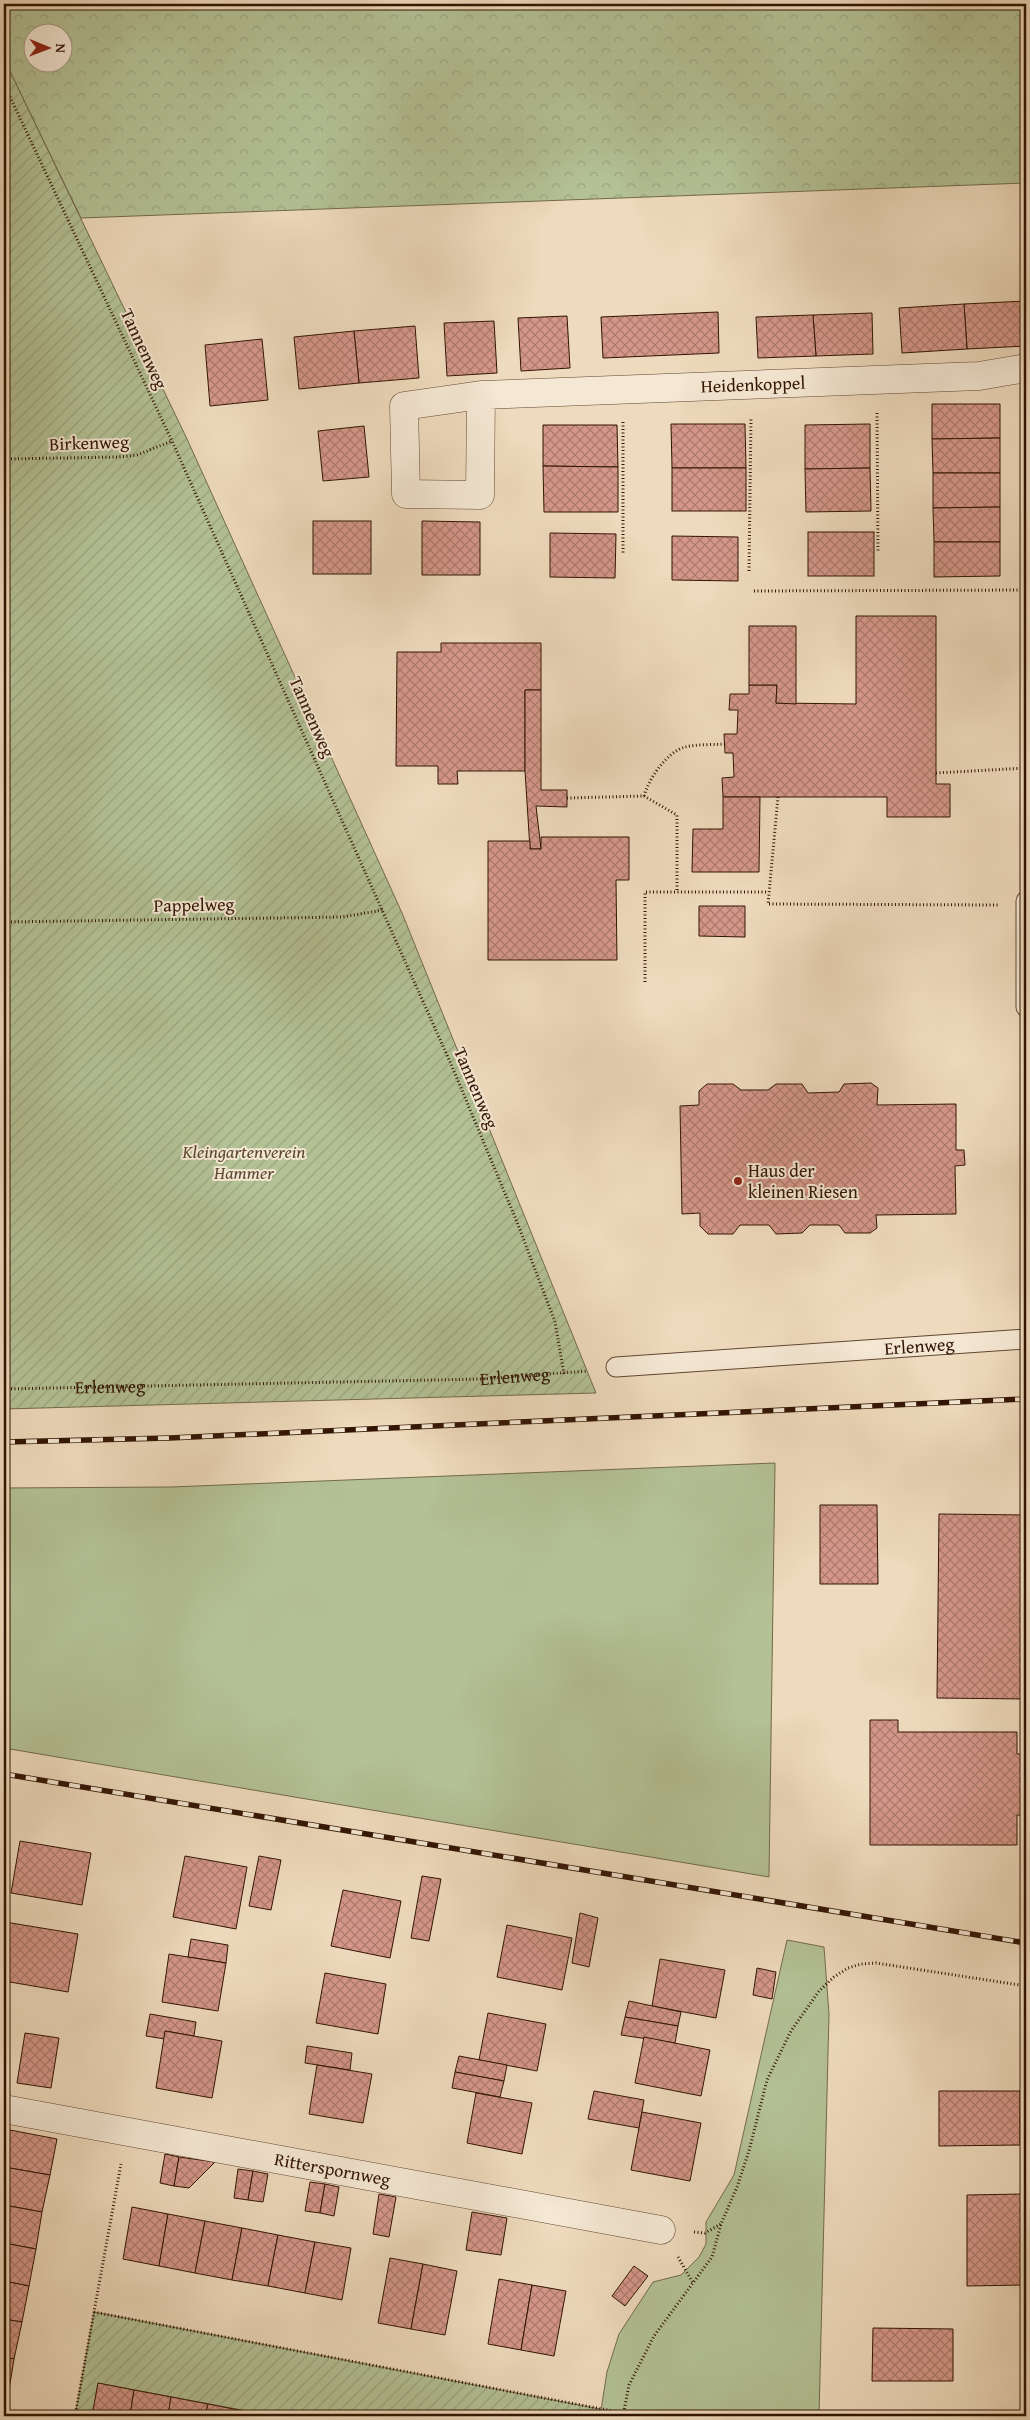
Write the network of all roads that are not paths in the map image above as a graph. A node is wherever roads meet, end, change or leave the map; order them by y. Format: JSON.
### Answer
{"nodes":[{"id":1,"x":1026,"y":368,"type":"edge"},
{"id":2,"x":481,"y":395,"type":"dead end"},
{"id":3,"x":1026,"y":900,"type":"edge"},
{"id":4,"x":1026,"y":906,"type":"edge"},
{"id":5,"x":1026,"y":1007,"type":"edge"},
{"id":6,"x":1026,"y":1339,"type":"edge"},
{"id":7,"x":616,"y":1367,"type":"road end"},
{"id":8,"x":4,"y":2109,"type":"edge"},
{"id":9,"x":661,"y":2230,"type":"dead end"}],
"edges":[{"from":1,"to":2,"type":"street","name":"Heidenkoppel"},
{"from":3,"to":4,"type":"lane"},
{"from":4,"to":5,"type":"lane"},
{"from":6,"to":7,"type":"lane","name":"Erlenweg"},
{"from":8,"to":9,"type":"street","name":"Ritterspornweg"}]}
